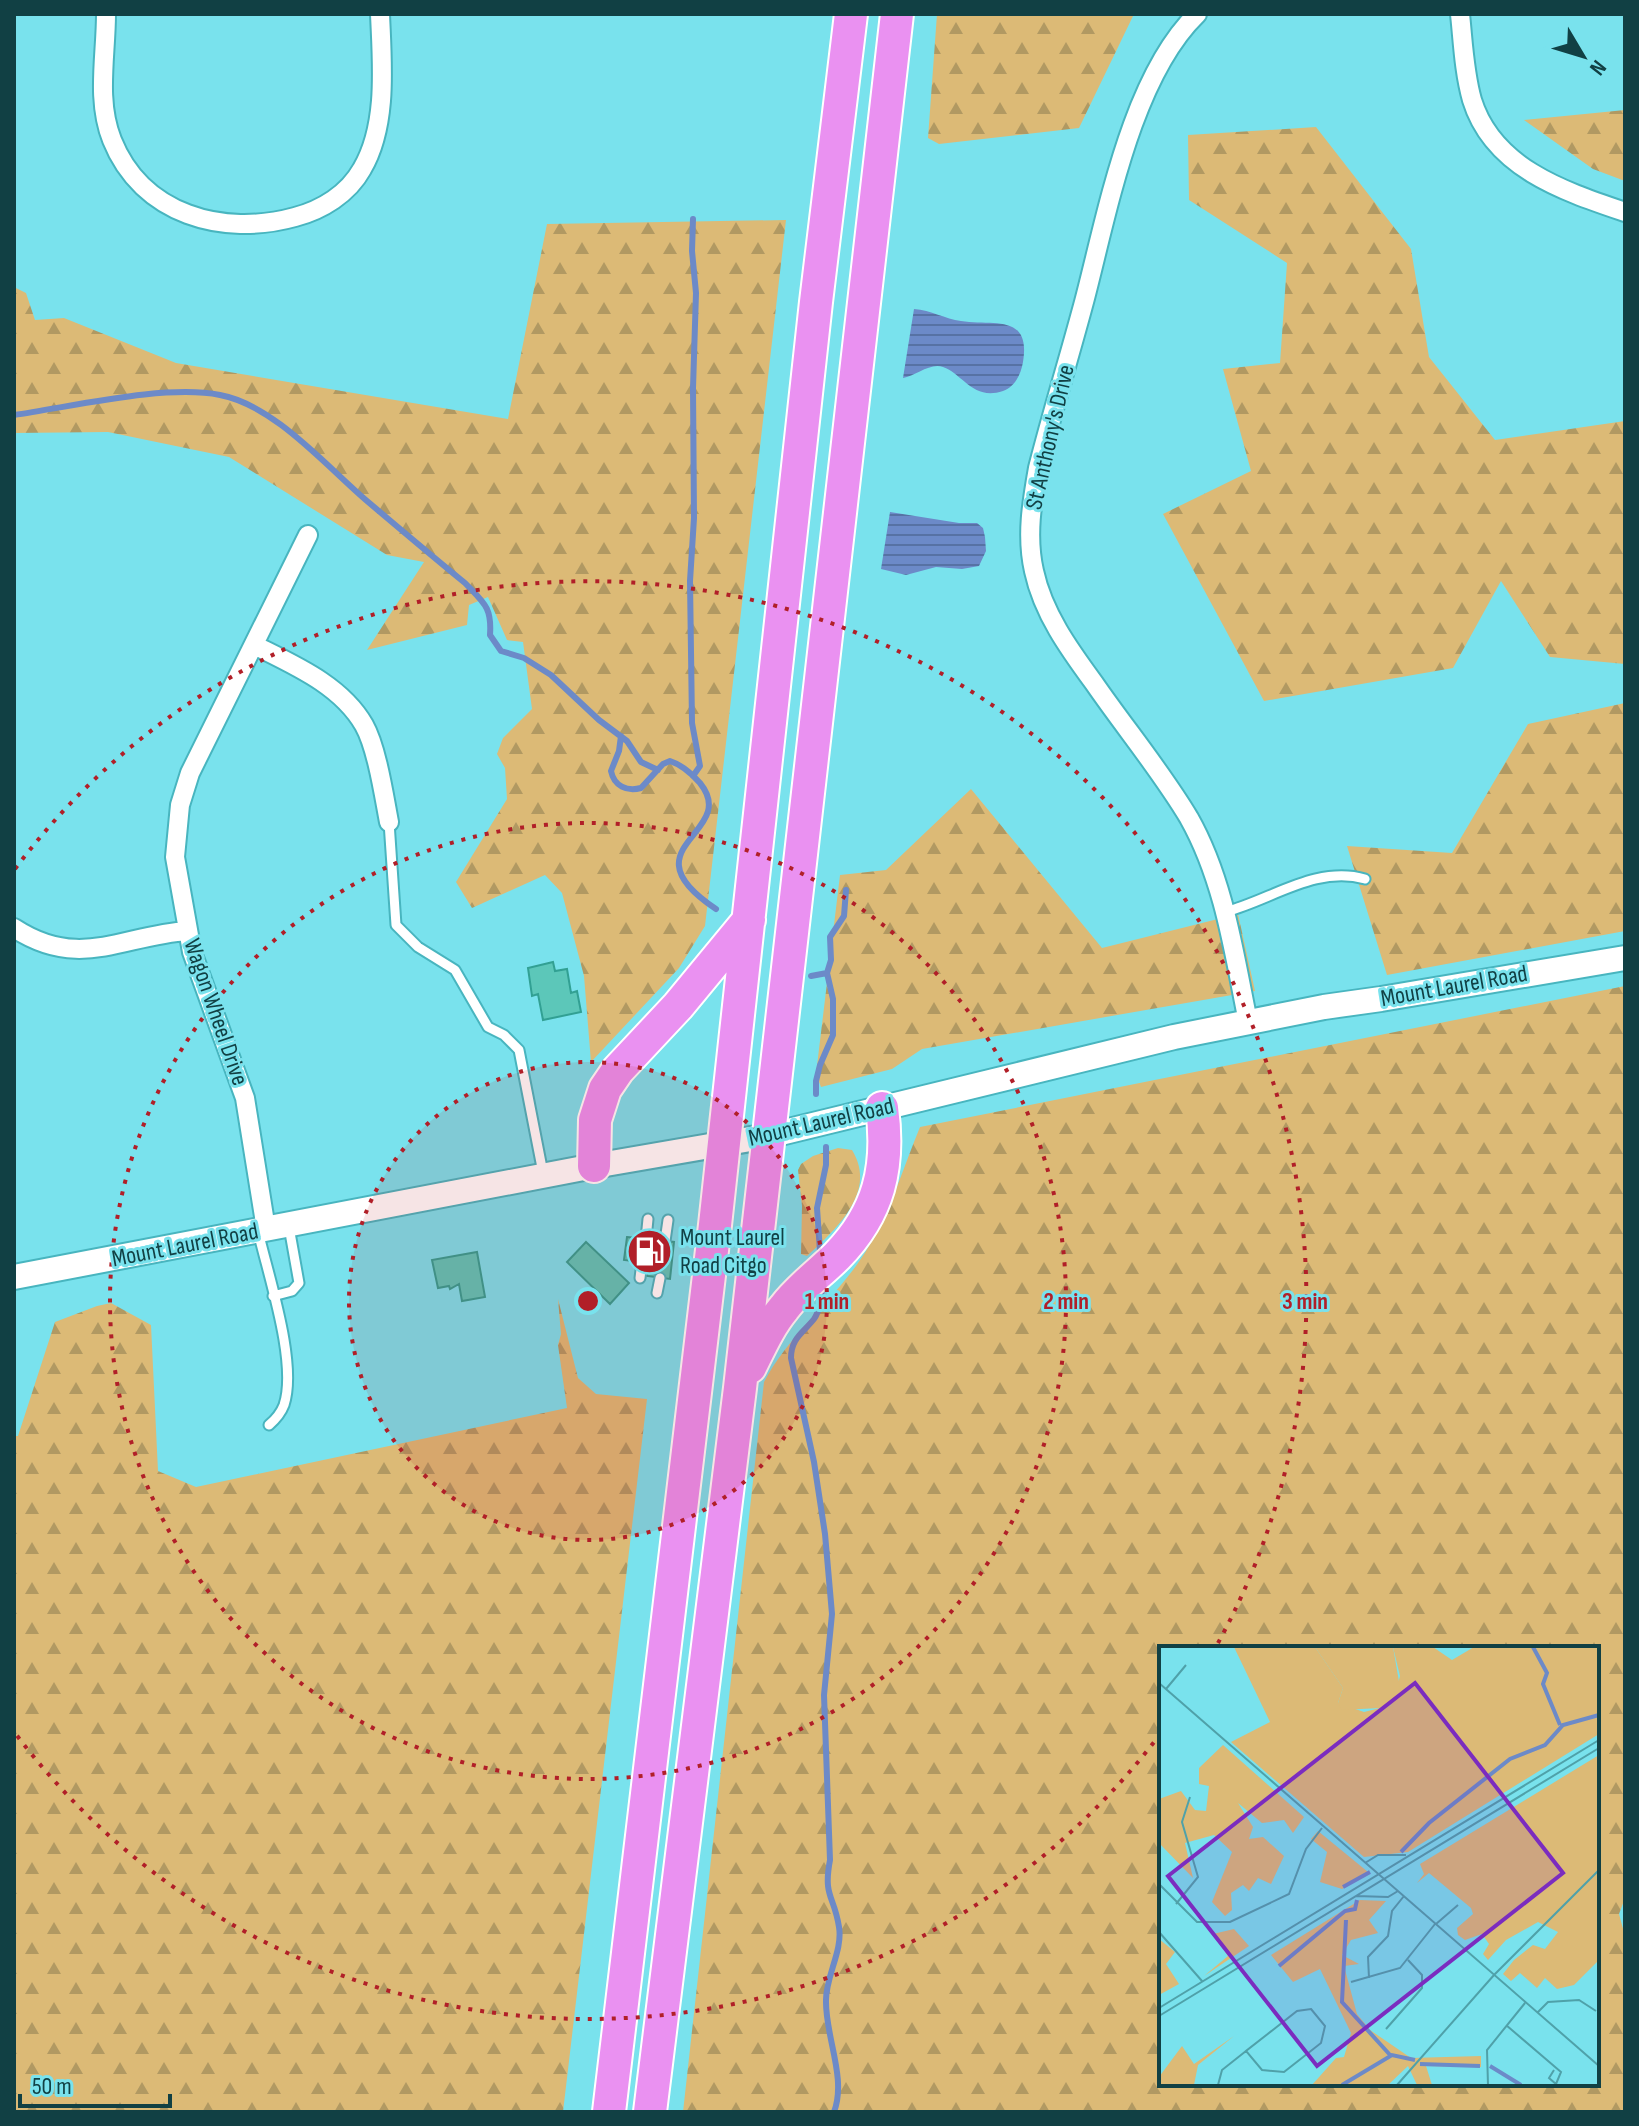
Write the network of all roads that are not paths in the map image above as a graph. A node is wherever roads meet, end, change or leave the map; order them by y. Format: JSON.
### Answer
{"nodes":[{"id":1,"x":106,"y":14,"type":"edge"},
{"id":2,"x":380,"y":14,"type":"edge"},
{"id":3,"x":851,"y":14,"type":"edge"},
{"id":4,"x":897,"y":14,"type":"edge"},
{"id":5,"x":1197,"y":14,"type":"edge"},
{"id":6,"x":1460,"y":14,"type":"edge"},
{"id":7,"x":1625,"y":212,"type":"edge"},
{"id":8,"x":308,"y":535,"type":"dead end"},
{"id":9,"x":254,"y":645,"type":"junction"},
{"id":10,"x":389,"y":822,"type":"joint"},
{"id":11,"x":1365,"y":879,"type":"dead end"},
{"id":12,"x":1225,"y":912,"type":"junction"},
{"id":13,"x":749,"y":920,"type":"junction"},
{"id":14,"x":14,"y":928,"type":"edge"},
{"id":15,"x":188,"y":931,"type":"junction"},
{"id":16,"x":1625,"y":958,"type":"edge"},
{"id":17,"x":1248,"y":1022,"type":"junction"},
{"id":18,"x":882,"y":1108,"type":"junction"},
{"id":19,"x":768,"y":1136,"type":"junction"},
{"id":20,"x":724,"y":1144,"type":"junction"},
{"id":21,"x":594,"y":1166,"type":"junction"},
{"id":22,"x":544,"y":1176,"type":"junction"},
{"id":23,"x":648,"y":1219,"type":"dead end"},
{"id":24,"x":668,"y":1220,"type":"dead end"},
{"id":25,"x":271,"y":1228,"type":"junction"},
{"id":26,"x":646,"y":1239,"type":"dead end"},
{"id":27,"x":665,"y":1241,"type":"dead end"},
{"id":28,"x":642,"y":1262,"type":"dead end"},
{"id":29,"x":14,"y":1277,"type":"edge"},
{"id":30,"x":640,"y":1278,"type":"dead end"},
{"id":31,"x":660,"y":1278,"type":"dead end"},
{"id":32,"x":657,"y":1293,"type":"dead end"},
{"id":33,"x":273,"y":1296,"type":"junction"},
{"id":34,"x":740,"y":1388,"type":"junction"},
{"id":35,"x":269,"y":1425,"type":"dead end"},
{"id":36,"x":609,"y":2112,"type":"edge"},
{"id":37,"x":650,"y":2112,"type":"edge"}],
"edges":[{"from":1,"to":2,"type":"street"},
{"from":3,"to":13,"type":"highway"},
{"from":4,"to":19,"type":"highway"},
{"from":5,"to":12,"type":"street","name":"St Anthony's Drive"},
{"from":6,"to":7,"type":"street"},
{"from":8,"to":9,"type":"street","name":"Wagon Wheel Drive"},
{"from":9,"to":10,"type":"street"},
{"from":9,"to":15,"type":"street","name":"Wagon Wheel Drive"},
{"from":10,"to":22,"type":"lane"},
{"from":11,"to":12,"type":"lane"},
{"from":12,"to":17,"type":"street","name":"St Anthony's Drive"},
{"from":13,"to":20,"type":"highway"},
{"from":13,"to":21,"type":"highway"},
{"from":14,"to":15,"type":"street"},
{"from":15,"to":25,"type":"street","name":"Wagon Wheel Drive"},
{"from":16,"to":17,"type":"main road","name":"Mount Laurel Road"},
{"from":17,"to":18,"type":"main road","name":"Mount Laurel Road"},
{"from":18,"to":19,"type":"main road","name":"Mount Laurel Road"},
{"from":18,"to":34,"type":"highway"},
{"from":19,"to":20,"type":"main road","name":"Mount Laurel Road"},
{"from":19,"to":34,"type":"highway"},
{"from":20,"to":21,"type":"main road","name":"Mount Laurel Road"},
{"from":20,"to":36,"type":"highway"},
{"from":21,"to":22,"type":"main road","name":"Mount Laurel Road"},
{"from":22,"to":25,"type":"main road","name":"Mount Laurel Road"},
{"from":23,"to":26,"type":"lane"},
{"from":24,"to":27,"type":"lane"},
{"from":25,"to":29,"type":"main road","name":"Mount Laurel Road"},
{"from":25,"to":33,"type":"lane"},
{"from":25,"to":33,"type":"lane"},
{"from":28,"to":30,"type":"lane"},
{"from":31,"to":32,"type":"lane"},
{"from":33,"to":35,"type":"lane"},
{"from":34,"to":37,"type":"highway"}]}
